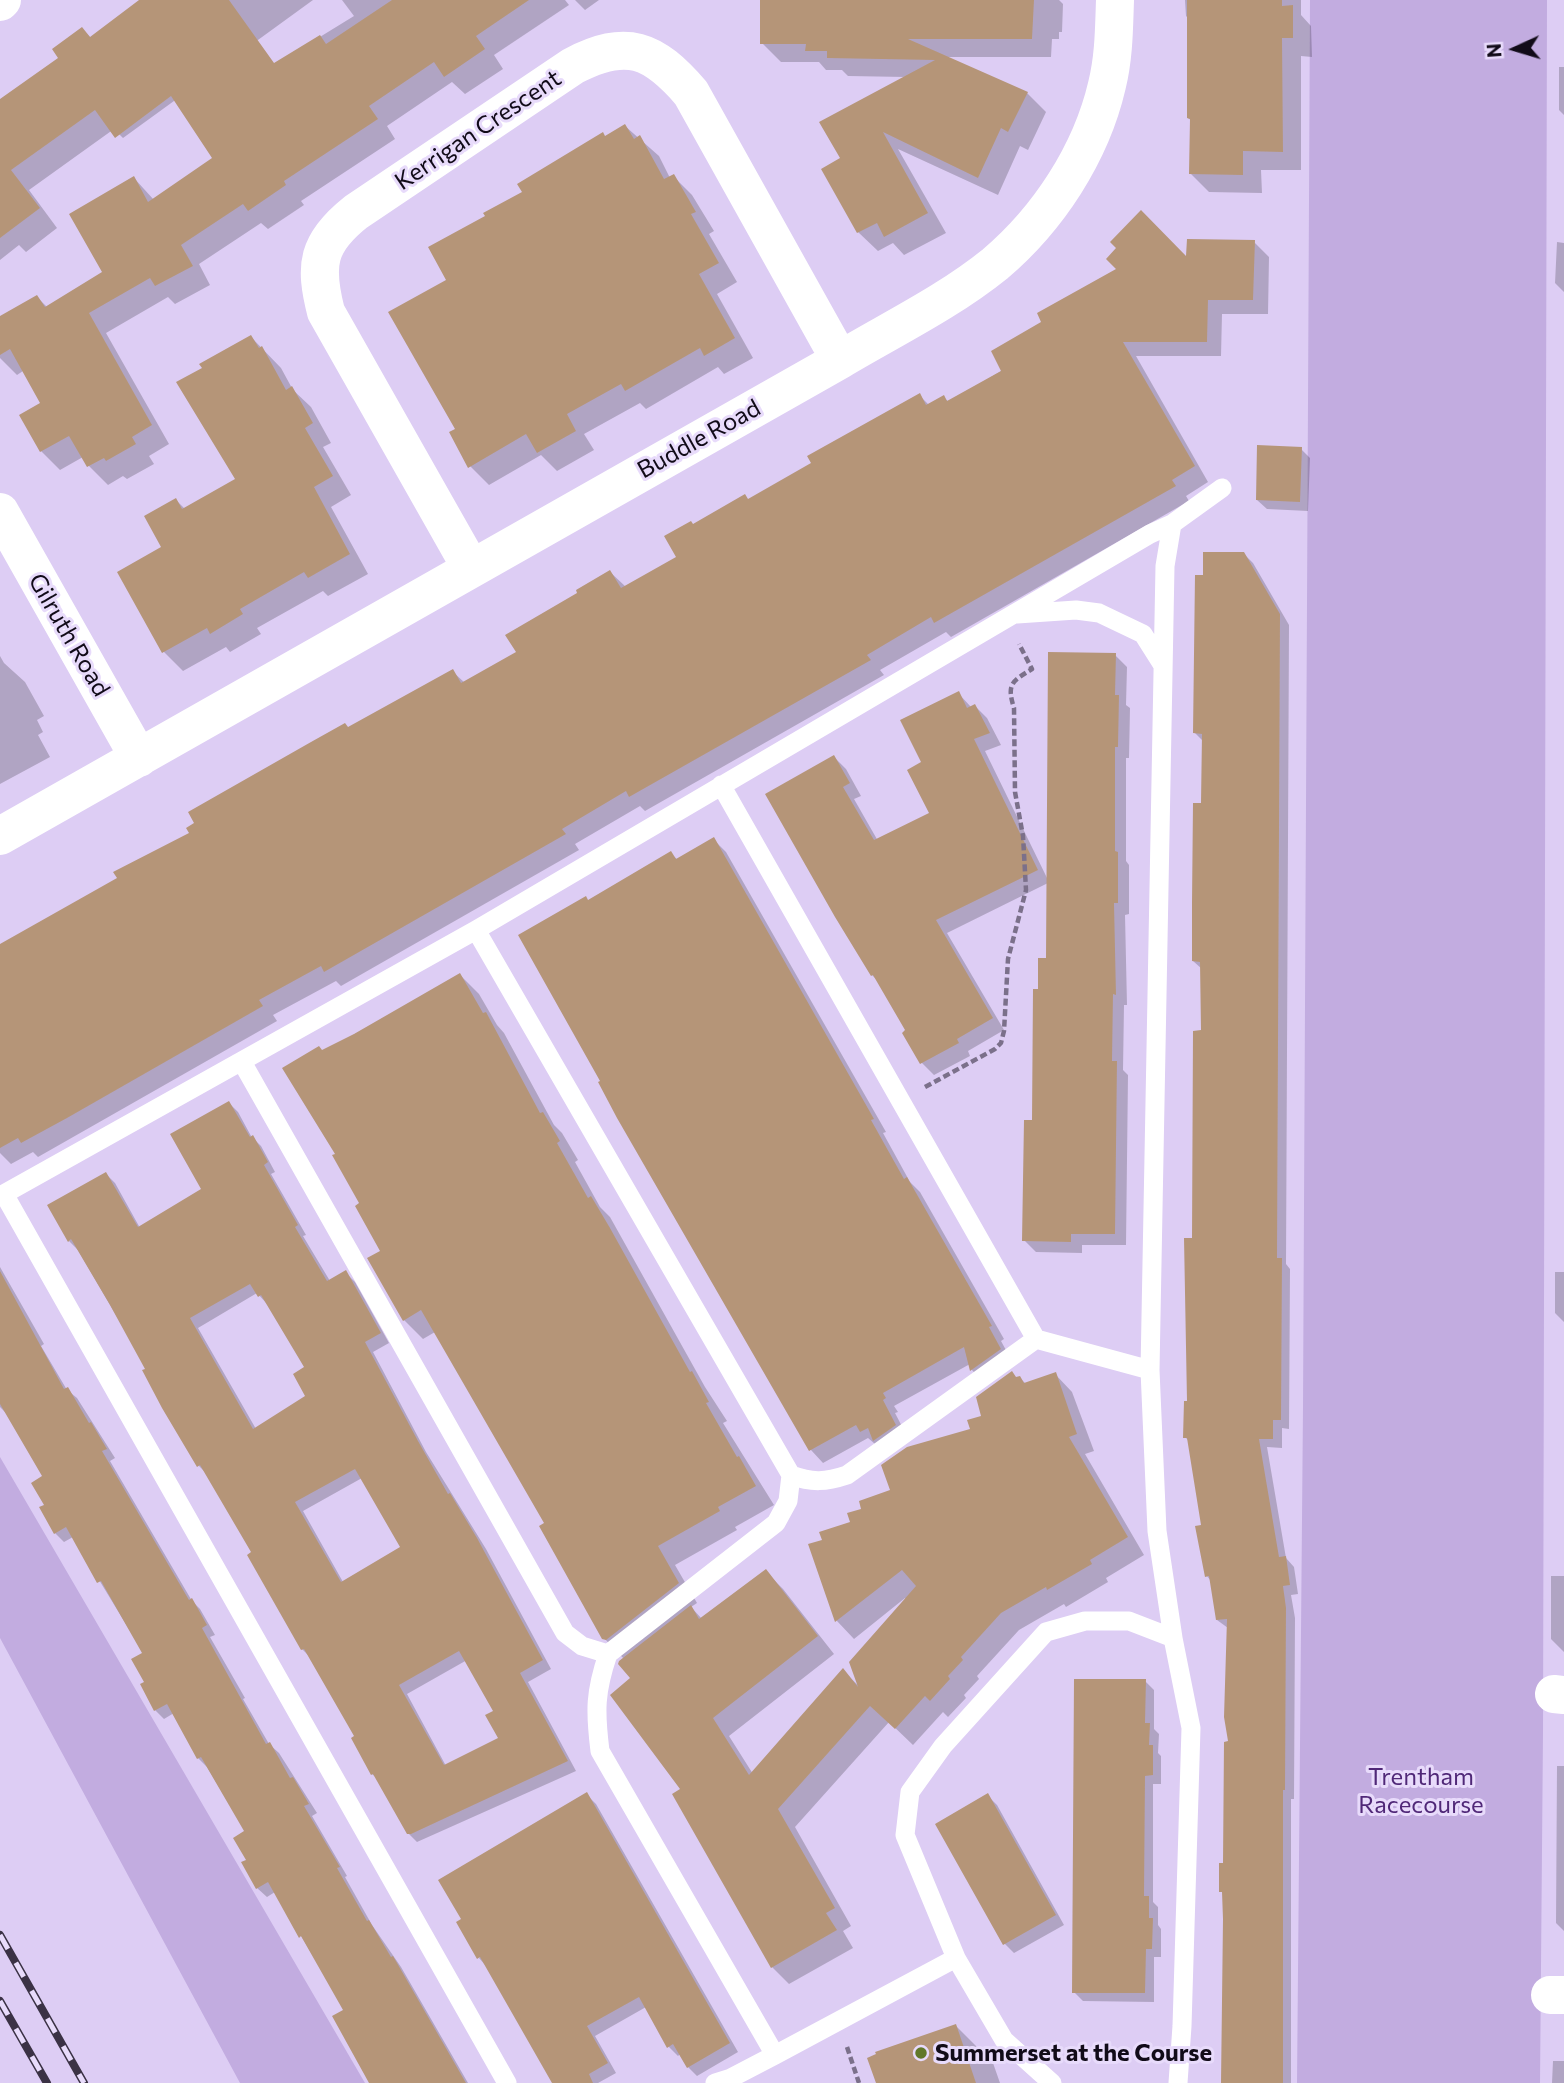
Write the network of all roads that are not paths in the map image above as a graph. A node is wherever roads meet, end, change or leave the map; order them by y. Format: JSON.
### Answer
{"nodes":[{"id":1,"x":1115,"y":0,"type":"edge"},
{"id":2,"x":840,"y":360,"type":"junction"},
{"id":3,"x":1222,"y":488,"type":"dead end"},
{"id":4,"x":0,"y":512,"type":"edge"},
{"id":5,"x":1171,"y":524,"type":"junction"},
{"id":6,"x":471,"y":568,"type":"junction"},
{"id":7,"x":1009,"y":616,"type":"junction"},
{"id":8,"x":1163,"y":664,"type":"junction"},
{"id":9,"x":139,"y":758,"type":"junction"},
{"id":10,"x":721,"y":785,"type":"junction"},
{"id":11,"x":0,"y":836,"type":"edge"},
{"id":12,"x":476,"y":930,"type":"junction"},
{"id":13,"x":242,"y":1062,"type":"junction"},
{"id":14,"x":1036,"y":1339,"type":"junction"},
{"id":15,"x":1150,"y":1370,"type":"junction"},
{"id":16,"x":791,"y":1475,"type":"junction"},
{"id":17,"x":1173,"y":1638,"type":"junction"},
{"id":18,"x":608,"y":1654,"type":"junction"},
{"id":19,"x":956,"y":1958,"type":"junction"},
{"id":20,"x":775,"y":2055,"type":"junction"},
{"id":21,"x":507,"y":2083,"type":"edge"},
{"id":22,"x":715,"y":2083,"type":"edge"},
{"id":23,"x":1052,"y":2083,"type":"edge"},
{"id":24,"x":1178,"y":2083,"type":"edge"}],
"edges":[{"from":1,"to":2,"type":"street","name":"Buddle Road"},
{"from":2,"to":6,"type":"street","name":"Buddle Road"},
{"from":2,"to":6,"type":"street","name":"Kerrigan Crescent"},
{"from":3,"to":5,"type":"lane"},
{"from":4,"to":9,"type":"street","name":"Gilruth Road"},
{"from":5,"to":7,"type":"lane"},
{"from":5,"to":8,"type":"lane"},
{"from":6,"to":9,"type":"street","name":"Buddle Road"},
{"from":7,"to":8,"type":"lane"},
{"from":7,"to":10,"type":"lane"},
{"from":8,"to":15,"type":"lane"},
{"from":9,"to":11,"type":"street","name":"Buddle Road"},
{"from":10,"to":12,"type":"lane"},
{"from":10,"to":14,"type":"lane"},
{"from":12,"to":13,"type":"lane"},
{"from":12,"to":16,"type":"lane"},
{"from":13,"to":18,"type":"lane"},
{"from":13,"to":21,"type":"lane"},
{"from":14,"to":15,"type":"lane"},
{"from":14,"to":16,"type":"lane"},
{"from":15,"to":17,"type":"lane"},
{"from":16,"to":18,"type":"lane"},
{"from":17,"to":19,"type":"lane"},
{"from":17,"to":24,"type":"lane"},
{"from":18,"to":20,"type":"lane"},
{"from":19,"to":20,"type":"lane"},
{"from":19,"to":23,"type":"lane"},
{"from":20,"to":22,"type":"lane"}]}
